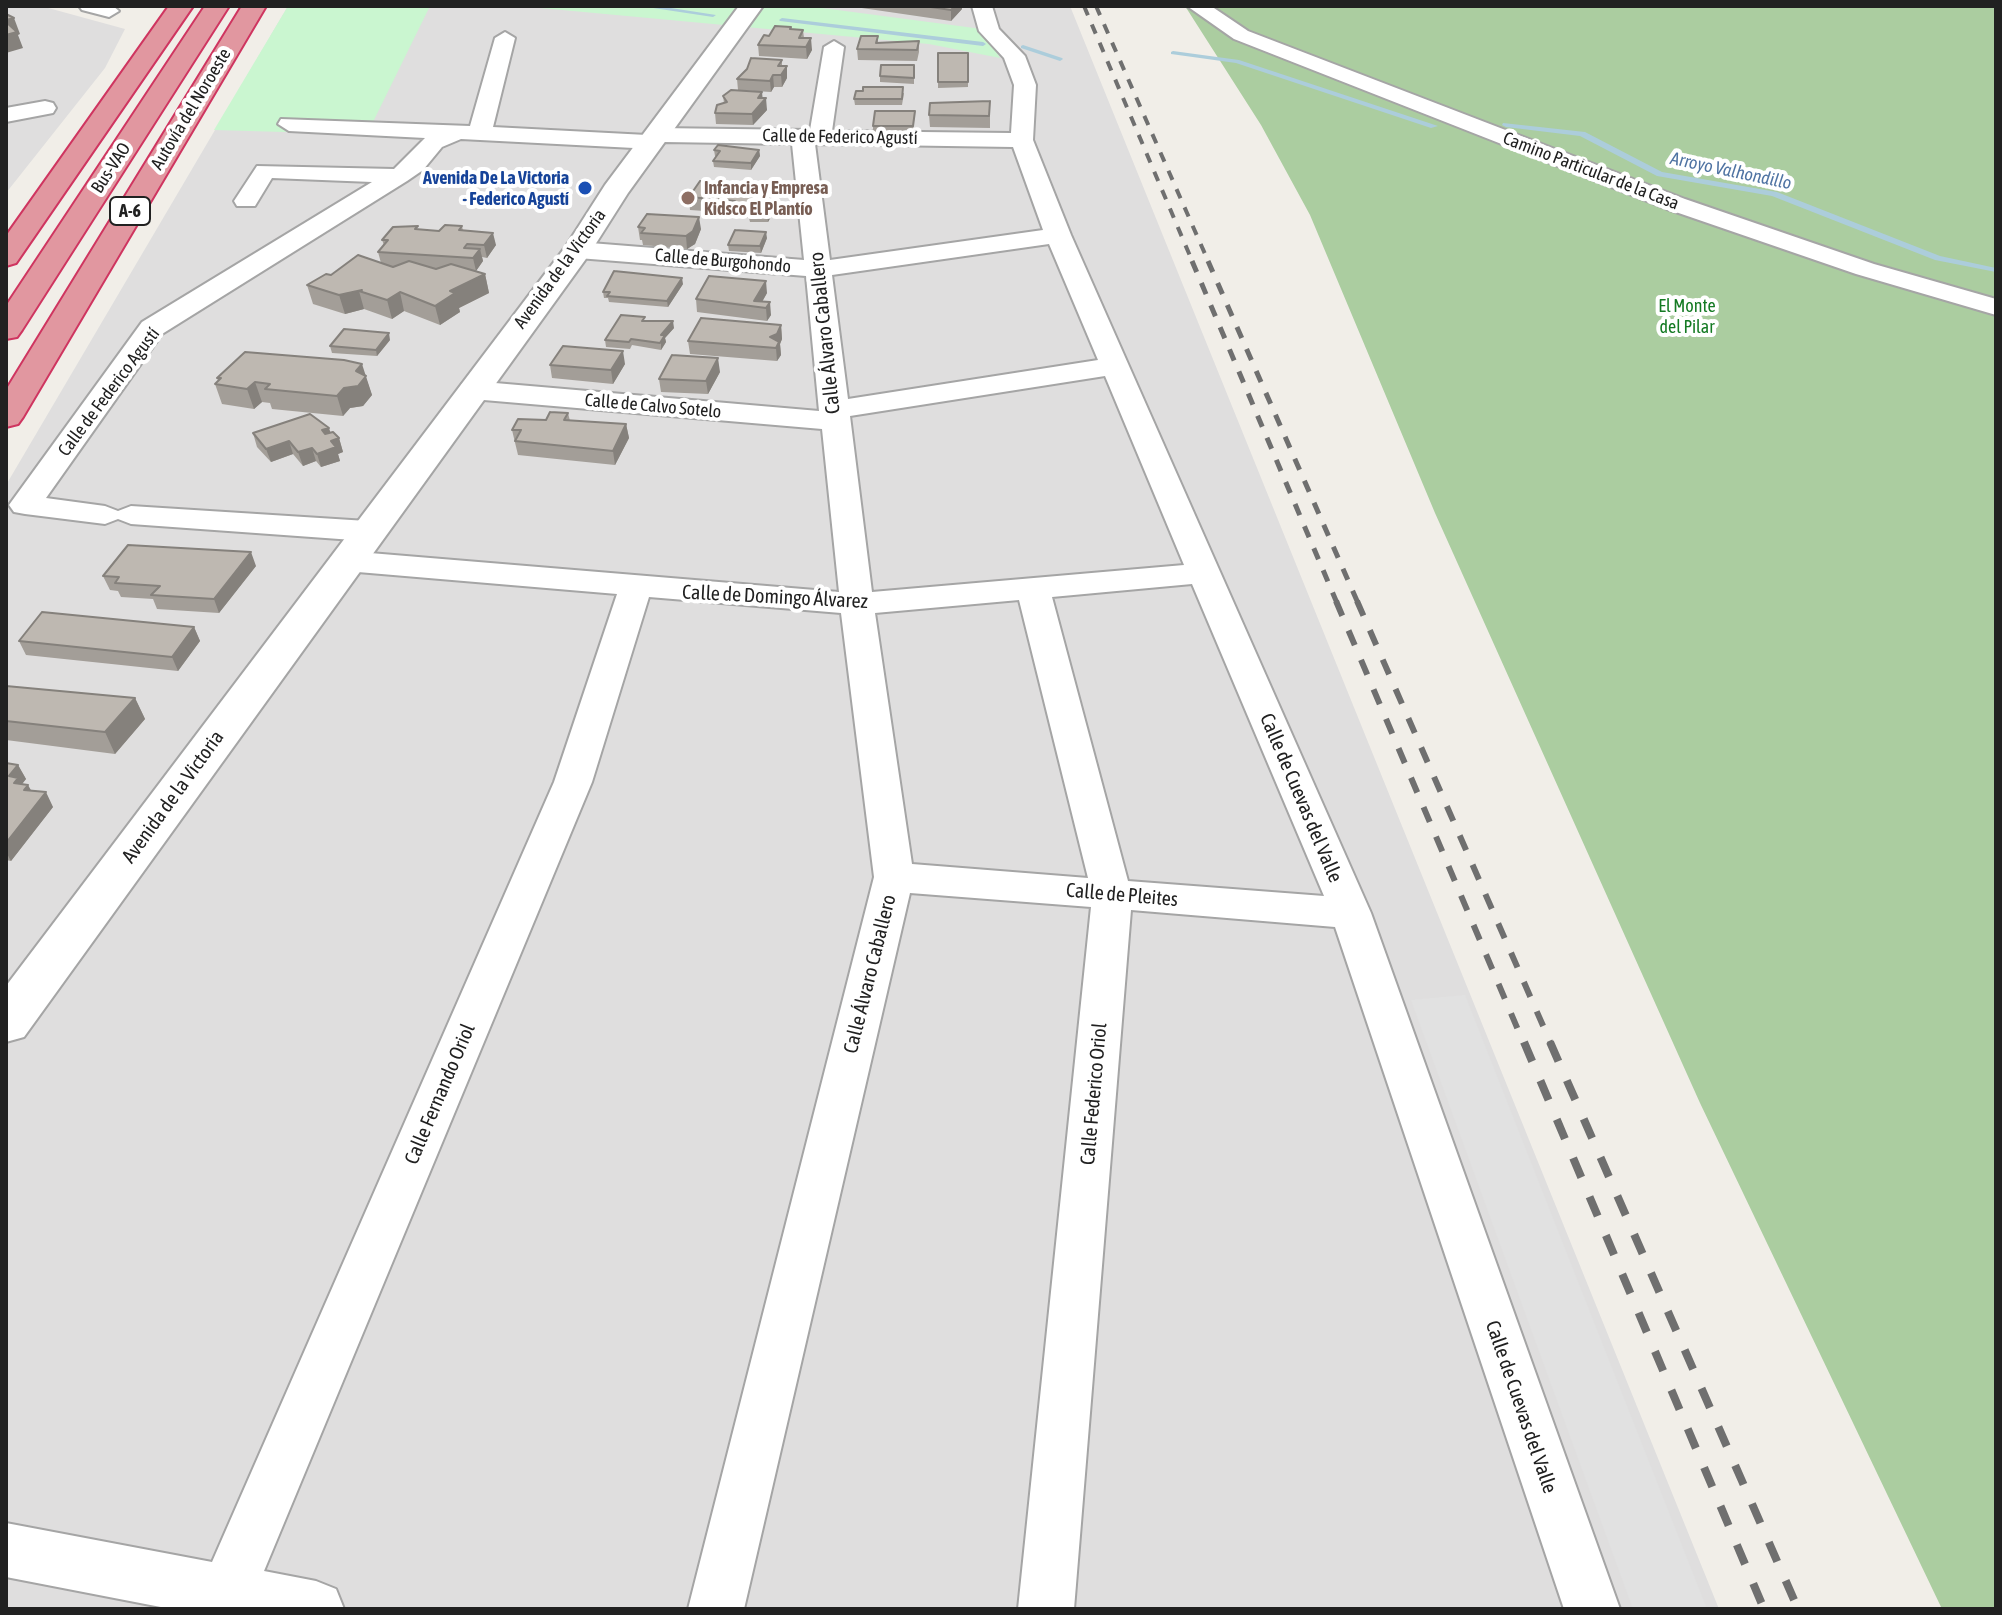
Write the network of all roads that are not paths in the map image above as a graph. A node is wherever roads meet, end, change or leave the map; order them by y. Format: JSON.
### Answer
{"nodes":[{"id":1,"x":181,"y":6,"type":"edge"},
{"id":2,"x":217,"y":6,"type":"edge"},
{"id":3,"x":254,"y":6,"type":"edge"},
{"id":4,"x":751,"y":6,"type":"edge"},
{"id":5,"x":982,"y":6,"type":"edge"},
{"id":6,"x":1197,"y":6,"type":"edge"},
{"id":7,"x":505,"y":38,"type":"dead end"},
{"id":8,"x":834,"y":47,"type":"dead end"},
{"id":9,"x":45,"y":108,"type":"dead end"},
{"id":10,"x":6,"y":115,"type":"edge"},
{"id":11,"x":289,"y":124,"type":"dead end"},
{"id":12,"x":466,"y":135,"type":"junction"},
{"id":13,"x":812,"y":137,"type":"junction"},
{"id":14,"x":656,"y":138,"type":"junction"},
{"id":15,"x":1022,"y":140,"type":"junction"},
{"id":16,"x":399,"y":176,"type":"junction"},
{"id":17,"x":246,"y":201,"type":"dead end"},
{"id":18,"x":1058,"y":235,"type":"junction"},
{"id":19,"x":578,"y":250,"type":"junction"},
{"id":20,"x":6,"y":257,"type":"edge"},
{"id":21,"x":819,"y":269,"type":"junction"},
{"id":22,"x":1996,"y":307,"type":"edge"},
{"id":23,"x":6,"y":330,"type":"edge"},
{"id":24,"x":1116,"y":366,"type":"junction"},
{"id":25,"x":472,"y":390,"type":"junction"},
{"id":26,"x":834,"y":416,"type":"junction"},
{"id":27,"x":6,"y":417,"type":"edge"},
{"id":28,"x":367,"y":531,"type":"junction"},
{"id":29,"x":346,"y":561,"type":"junction"},
{"id":30,"x":1205,"y":573,"type":"junction"},
{"id":31,"x":635,"y":588,"type":"junction"},
{"id":32,"x":1033,"y":588,"type":"junction"},
{"id":33,"x":857,"y":604,"type":"junction"},
{"id":34,"x":894,"y":877,"type":"junction"},
{"id":35,"x":1112,"y":894,"type":"junction"},
{"id":36,"x":1351,"y":913,"type":"junction"},
{"id":37,"x":6,"y":1023,"type":"edge"},
{"id":38,"x":6,"y":1550,"type":"edge"},
{"id":39,"x":222,"y":1601,"type":"edge"},
{"id":40,"x":316,"y":1609,"type":"edge"},
{"id":41,"x":716,"y":1609,"type":"edge"},
{"id":42,"x":1046,"y":1609,"type":"edge"},
{"id":43,"x":1592,"y":1609,"type":"edge"}],
"edges":[{"from":1,"to":20,"type":"highway"},
{"from":2,"to":23,"type":"highway","name":"Bus-VAO"},
{"from":3,"to":27,"type":"highway","name":"Autovía del Noroeste","number":"A-6"},
{"from":4,"to":14,"type":"street","name":"Avenida de la Victoria"},
{"from":5,"to":15,"type":"street","name":"Calle de Cuevas del Valle"},
{"from":6,"to":22,"type":"street","name":"Camino Particular de la Casa"},
{"from":7,"to":12,"type":"street"},
{"from":8,"to":13,"type":"street","name":"Calle Álvaro Caballero"},
{"from":9,"to":10,"type":"street"},
{"from":11,"to":12,"type":"street","name":"Calle de Federico Agustí"},
{"from":12,"to":14,"type":"street","name":"Calle de Federico Agustí"},
{"from":12,"to":16,"type":"street","name":"Calle de Federico Agustí"},
{"from":13,"to":14,"type":"street","name":"Calle de Federico Agustí"},
{"from":13,"to":15,"type":"street","name":"Calle de Federico Agustí"},
{"from":13,"to":21,"type":"street","name":"Calle Álvaro Caballero"},
{"from":14,"to":19,"type":"street","name":"Avenida de la Victoria"},
{"from":15,"to":18,"type":"street","name":"Calle de Cuevas del Valle"},
{"from":16,"to":17,"type":"street"},
{"from":16,"to":28,"type":"street","name":"Calle de Federico Agustí"},
{"from":18,"to":21,"type":"street","name":"Calle de Burgohondo"},
{"from":18,"to":24,"type":"street","name":"Calle de Cuevas del Valle"},
{"from":19,"to":21,"type":"street","name":"Calle de Burgohondo"},
{"from":19,"to":25,"type":"street","name":"Avenida de la Victoria"},
{"from":21,"to":26,"type":"street","name":"Calle Álvaro Caballero"},
{"from":24,"to":26,"type":"street","name":"Calle de Calvo Sotelo"},
{"from":24,"to":30,"type":"street","name":"Calle de Cuevas del Valle"},
{"from":25,"to":26,"type":"street","name":"Calle de Calvo Sotelo"},
{"from":25,"to":28,"type":"street","name":"Avenida de la Victoria"},
{"from":26,"to":33,"type":"street","name":"Calle Álvaro Caballero"},
{"from":28,"to":29,"type":"street","name":"Avenida de la Victoria"},
{"from":29,"to":31,"type":"street","name":"Calle de Domingo Álvarez"},
{"from":29,"to":37,"type":"street","name":"Avenida de la Victoria"},
{"from":30,"to":32,"type":"street","name":"Calle de Domingo Álvarez"},
{"from":30,"to":36,"type":"street","name":"Calle de Cuevas del Valle"},
{"from":31,"to":33,"type":"street","name":"Calle de Domingo Álvarez"},
{"from":31,"to":39,"type":"street","name":"Calle Fernando Oriol"},
{"from":32,"to":33,"type":"street","name":"Calle de Domingo Álvarez"},
{"from":32,"to":35,"type":"street","name":"Calle Federico Oriol"},
{"from":33,"to":34,"type":"street","name":"Calle Álvaro Caballero"},
{"from":34,"to":35,"type":"street","name":"Calle de Pleites"},
{"from":34,"to":41,"type":"street","name":"Calle Álvaro Caballero"},
{"from":35,"to":36,"type":"street","name":"Calle de Pleites"},
{"from":35,"to":42,"type":"street","name":"Calle Federico Oriol"},
{"from":36,"to":43,"type":"street","name":"Calle de Cuevas del Valle"},
{"from":38,"to":39,"type":"street"},
{"from":39,"to":40,"type":"street"}]}
